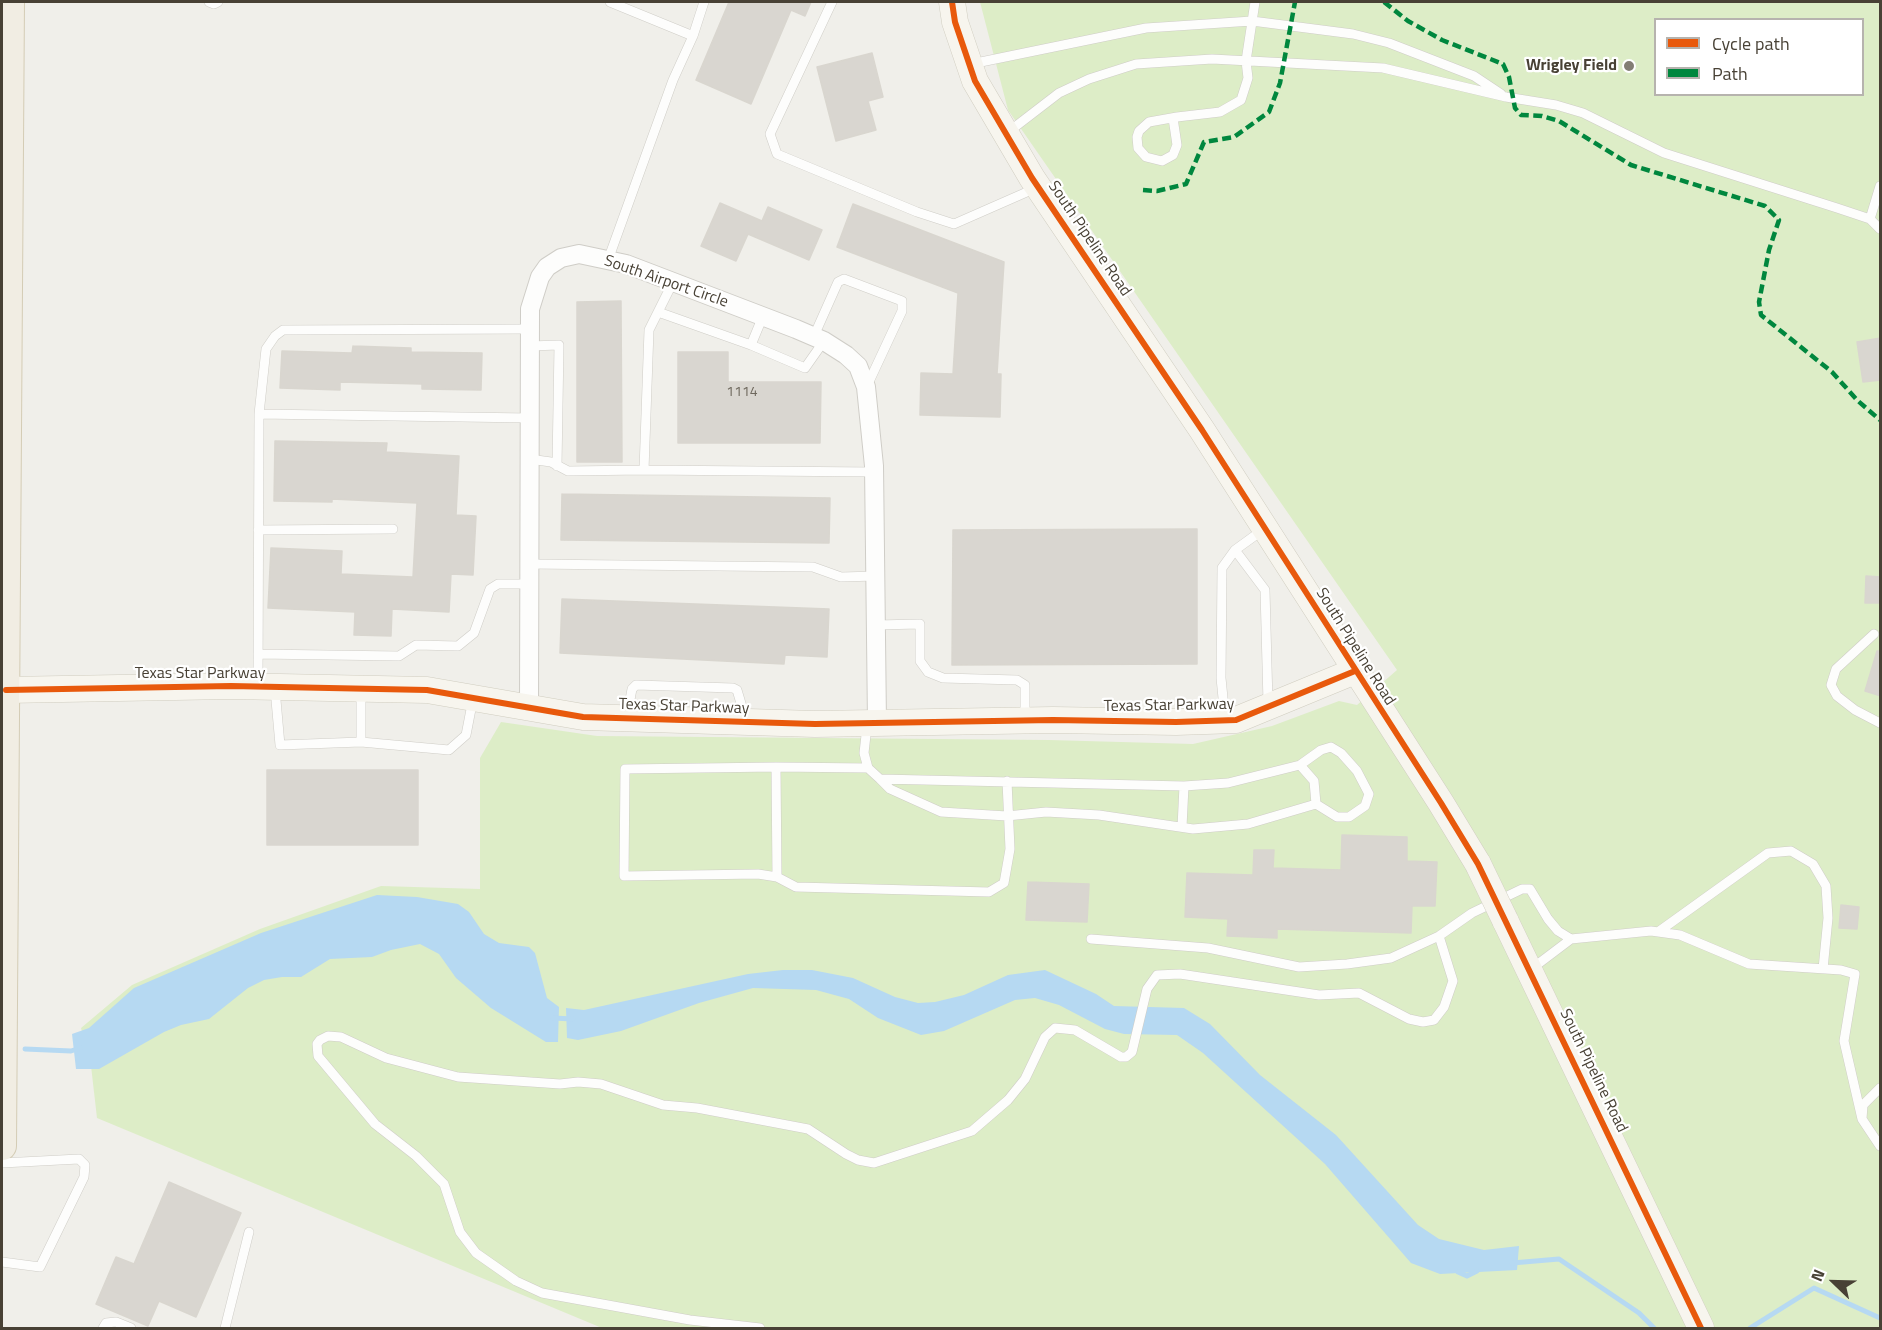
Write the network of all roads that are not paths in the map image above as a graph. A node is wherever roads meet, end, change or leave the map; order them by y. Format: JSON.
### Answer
{"nodes":[{"id":1,"x":10,"y":2,"type":"edge"},
{"id":2,"x":209,"y":2,"type":"edge"},
{"id":3,"x":218,"y":2,"type":"edge"},
{"id":4,"x":610,"y":2,"type":"edge"},
{"id":5,"x":704,"y":2,"type":"edge"},
{"id":6,"x":832,"y":2,"type":"edge"},
{"id":7,"x":952,"y":2,"type":"edge"},
{"id":8,"x":1255,"y":2,"type":"edge"},
{"id":9,"x":1252,"y":21,"type":"junction"},
{"id":10,"x":693,"y":36,"type":"junction"},
{"id":11,"x":1246,"y":61,"type":"junction"},
{"id":12,"x":969,"y":64,"type":"junction"},
{"id":13,"x":1506,"y":97,"type":"junction"},
{"id":14,"x":1173,"y":118,"type":"junction"},
{"id":15,"x":1006,"y":134,"type":"junction"},
{"id":16,"x":1881,"y":186,"type":"edge"},
{"id":17,"x":1038,"y":187,"type":"junction"},
{"id":18,"x":5,"y":202,"type":"edge"},
{"id":19,"x":1877,"y":204,"type":"edge"},
{"id":20,"x":1870,"y":219,"type":"junction"},
{"id":21,"x":1881,"y":229,"type":"edge"},
{"id":22,"x":608,"y":260,"type":"junction"},
{"id":23,"x":673,"y":282,"type":"junction"},
{"id":24,"x":658,"y":312,"type":"junction"},
{"id":25,"x":763,"y":316,"type":"junction"},
{"id":26,"x":530,"y":338,"type":"junction"},
{"id":27,"x":819,"y":338,"type":"junction"},
{"id":28,"x":751,"y":345,"type":"junction"},
{"id":29,"x":866,"y":387,"type":"junction"},
{"id":30,"x":259,"y":414,"type":"junction"},
{"id":31,"x":530,"y":418,"type":"junction"},
{"id":32,"x":529,"y":459,"type":"junction"},
{"id":33,"x":557,"y":466,"type":"junction"},
{"id":34,"x":644,"y":470,"type":"junction"},
{"id":35,"x":874,"y":472,"type":"junction"},
{"id":36,"x":1265,"y":529,"type":"junction"},
{"id":37,"x":258,"y":530,"type":"junction"},
{"id":38,"x":393,"y":530,"type":"dead end"},
{"id":39,"x":1234,"y":550,"type":"junction"},
{"id":40,"x":529,"y":564,"type":"junction"},
{"id":41,"x":876,"y":576,"type":"junction"},
{"id":42,"x":529,"y":584,"type":"junction"},
{"id":43,"x":876,"y":624,"type":"junction"},
{"id":44,"x":1874,"y":634,"type":"dead end"},
{"id":45,"x":258,"y":654,"type":"junction"},
{"id":46,"x":1355,"y":671,"type":"junction"},
{"id":47,"x":266,"y":687,"type":"junction"},
{"id":48,"x":361,"y":689,"type":"junction"},
{"id":49,"x":4,"y":690,"type":"edge"},
{"id":50,"x":473,"y":698,"type":"junction"},
{"id":51,"x":529,"y":708,"type":"junction"},
{"id":52,"x":1268,"y":709,"type":"junction"},
{"id":53,"x":626,"y":719,"type":"junction"},
{"id":54,"x":1225,"y":720,"type":"junction"},
{"id":55,"x":1025,"y":721,"type":"junction"},
{"id":56,"x":746,"y":722,"type":"junction"},
{"id":57,"x":872,"y":723,"type":"junction"},
{"id":58,"x":1881,"y":723,"type":"edge"},
{"id":59,"x":361,"y":742,"type":"junction"},
{"id":60,"x":1300,"y":765,"type":"junction"},
{"id":61,"x":776,"y":767,"type":"junction"},
{"id":62,"x":868,"y":768,"type":"junction"},
{"id":63,"x":879,"y":779,"type":"junction"},
{"id":64,"x":1007,"y":781,"type":"junction"},
{"id":65,"x":1184,"y":786,"type":"junction"},
{"id":66,"x":1316,"y":804,"type":"junction"},
{"id":67,"x":1007,"y":816,"type":"junction"},
{"id":68,"x":1182,"y":827,"type":"junction"},
{"id":69,"x":777,"y":877,"type":"junction"},
{"id":70,"x":1658,"y":932,"type":"junction"},
{"id":71,"x":1439,"y":936,"type":"junction"},
{"id":72,"x":1091,"y":939,"type":"dead end"},
{"id":73,"x":1571,"y":939,"type":"junction"},
{"id":74,"x":1823,"y":969,"type":"junction"},
{"id":75,"x":1529,"y":971,"type":"junction"},
{"id":76,"x":1881,"y":1088,"type":"edge"},
{"id":77,"x":1862,"y":1119,"type":"junction"},
{"id":78,"x":2,"y":1146,"type":"edge"},
{"id":79,"x":1881,"y":1146,"type":"edge"},
{"id":80,"x":2,"y":1163,"type":"edge"},
{"id":81,"x":249,"y":1232,"type":"dead end"},
{"id":82,"x":2,"y":1262,"type":"edge"},
{"id":83,"x":104,"y":1329,"type":"edge"},
{"id":84,"x":132,"y":1329,"type":"edge"},
{"id":85,"x":225,"y":1329,"type":"edge"},
{"id":86,"x":760,"y":1329,"type":"edge"},
{"id":87,"x":1701,"y":1329,"type":"edge"}],
"edges":[{"from":1,"to":18,"type":"main road"},
{"from":2,"to":3,"type":"lane"},
{"from":4,"to":10,"type":"lane"},
{"from":5,"to":10,"type":"lane"},
{"from":6,"to":17,"type":"lane"},
{"from":7,"to":12,"type":"street","name":"South Pipeline Road"},
{"from":8,"to":9,"type":"lane"},
{"from":9,"to":11,"type":"lane"},
{"from":9,"to":12,"type":"lane"},
{"from":9,"to":13,"type":"lane"},
{"from":10,"to":22,"type":"lane"},
{"from":11,"to":13,"type":"lane"},
{"from":11,"to":14,"type":"lane"},
{"from":11,"to":15,"type":"lane"},
{"from":12,"to":15,"type":"street","name":"South Pipeline Road"},
{"from":13,"to":20,"type":"lane"},
{"from":14,"to":14,"type":"lane"},
{"from":15,"to":17,"type":"street","name":"South Pipeline Road"},
{"from":16,"to":19,"type":"lane"},
{"from":17,"to":36,"type":"street","name":"South Pipeline Road"},
{"from":18,"to":49,"type":"main road"},
{"from":19,"to":20,"type":"lane"},
{"from":20,"to":21,"type":"lane"},
{"from":22,"to":23,"type":"street","name":"South Airport Circle"},
{"from":22,"to":26,"type":"street","name":"South Airport Circle"},
{"from":23,"to":24,"type":"lane"},
{"from":23,"to":25,"type":"street","name":"South Airport Circle"},
{"from":24,"to":28,"type":"lane"},
{"from":24,"to":34,"type":"lane"},
{"from":25,"to":27,"type":"street","name":"South Airport Circle"},
{"from":25,"to":28,"type":"lane"},
{"from":26,"to":30,"type":"lane"},
{"from":26,"to":31,"type":"street","name":"South Airport Circle"},
{"from":26,"to":33,"type":"lane"},
{"from":27,"to":28,"type":"lane"},
{"from":27,"to":29,"type":"street","name":"South Airport Circle"},
{"from":27,"to":29,"type":"lane"},
{"from":29,"to":35,"type":"street","name":"South Airport Circle"},
{"from":30,"to":31,"type":"lane"},
{"from":30,"to":37,"type":"lane"},
{"from":31,"to":32,"type":"street","name":"South Airport Circle"},
{"from":32,"to":33,"type":"lane"},
{"from":32,"to":40,"type":"street","name":"South Airport Circle"},
{"from":33,"to":34,"type":"lane"},
{"from":34,"to":35,"type":"lane"},
{"from":35,"to":41,"type":"street","name":"South Airport Circle"},
{"from":36,"to":39,"type":"lane"},
{"from":36,"to":46,"type":"street","name":"South Pipeline Road"},
{"from":37,"to":38,"type":"lane"},
{"from":37,"to":45,"type":"lane"},
{"from":39,"to":52,"type":"lane"},
{"from":39,"to":54,"type":"lane"},
{"from":40,"to":41,"type":"lane"},
{"from":40,"to":42,"type":"street","name":"South Airport Circle"},
{"from":41,"to":43,"type":"street","name":"South Airport Circle"},
{"from":42,"to":45,"type":"lane"},
{"from":42,"to":51,"type":"street","name":"South Airport Circle"},
{"from":43,"to":55,"type":"lane"},
{"from":43,"to":57,"type":"street","name":"South Airport Circle"},
{"from":44,"to":58,"type":"lane"},
{"from":45,"to":47,"type":"lane"},
{"from":46,"to":52,"type":"street","name":"Texas Star Parkway"},
{"from":46,"to":75,"type":"street","name":"South Pipeline Road","bridge":true},
{"from":47,"to":48,"type":"street","name":"Texas Star Parkway"},
{"from":47,"to":49,"type":"street","name":"Texas Star Parkway"},
{"from":47,"to":59,"type":"lane"},
{"from":48,"to":50,"type":"street","name":"Texas Star Parkway"},
{"from":48,"to":59,"type":"lane"},
{"from":49,"to":78,"type":"main road"},
{"from":50,"to":51,"type":"street","name":"Texas Star Parkway"},
{"from":50,"to":59,"type":"lane"},
{"from":51,"to":53,"type":"street","name":"Texas Star Parkway"},
{"from":52,"to":54,"type":"street","name":"Texas Star Parkway"},
{"from":53,"to":56,"type":"street","name":"Texas Star Parkway"},
{"from":53,"to":56,"type":"lane"},
{"from":54,"to":55,"type":"street","name":"Texas Star Parkway"},
{"from":55,"to":57,"type":"street","name":"Texas Star Parkway"},
{"from":56,"to":57,"type":"street","name":"Texas Star Parkway"},
{"from":57,"to":62,"type":"lane"},
{"from":60,"to":65,"type":"lane"},
{"from":60,"to":66,"type":"lane"},
{"from":60,"to":66,"type":"lane"},
{"from":61,"to":62,"type":"lane"},
{"from":61,"to":69,"type":"lane"},
{"from":61,"to":69,"type":"lane"},
{"from":62,"to":63,"type":"lane"},
{"from":63,"to":64,"type":"lane"},
{"from":63,"to":67,"type":"lane"},
{"from":64,"to":65,"type":"lane"},
{"from":64,"to":67,"type":"lane"},
{"from":65,"to":68,"type":"lane"},
{"from":66,"to":68,"type":"lane"},
{"from":67,"to":68,"type":"lane"},
{"from":67,"to":69,"type":"lane"},
{"from":70,"to":73,"type":"lane"},
{"from":70,"to":74,"type":"lane"},
{"from":70,"to":74,"type":"lane"},
{"from":71,"to":72,"type":"lane"},
{"from":71,"to":73,"type":"lane"},
{"from":71,"to":86,"type":"lane"},
{"from":73,"to":75,"type":"lane"},
{"from":74,"to":77,"type":"lane"},
{"from":75,"to":87,"type":"street","name":"South Pipeline Road"},
{"from":76,"to":77,"type":"lane"},
{"from":77,"to":79,"type":"lane"},
{"from":80,"to":82,"type":"lane"},
{"from":81,"to":85,"type":"lane"},
{"from":83,"to":84,"type":"lane"}]}
